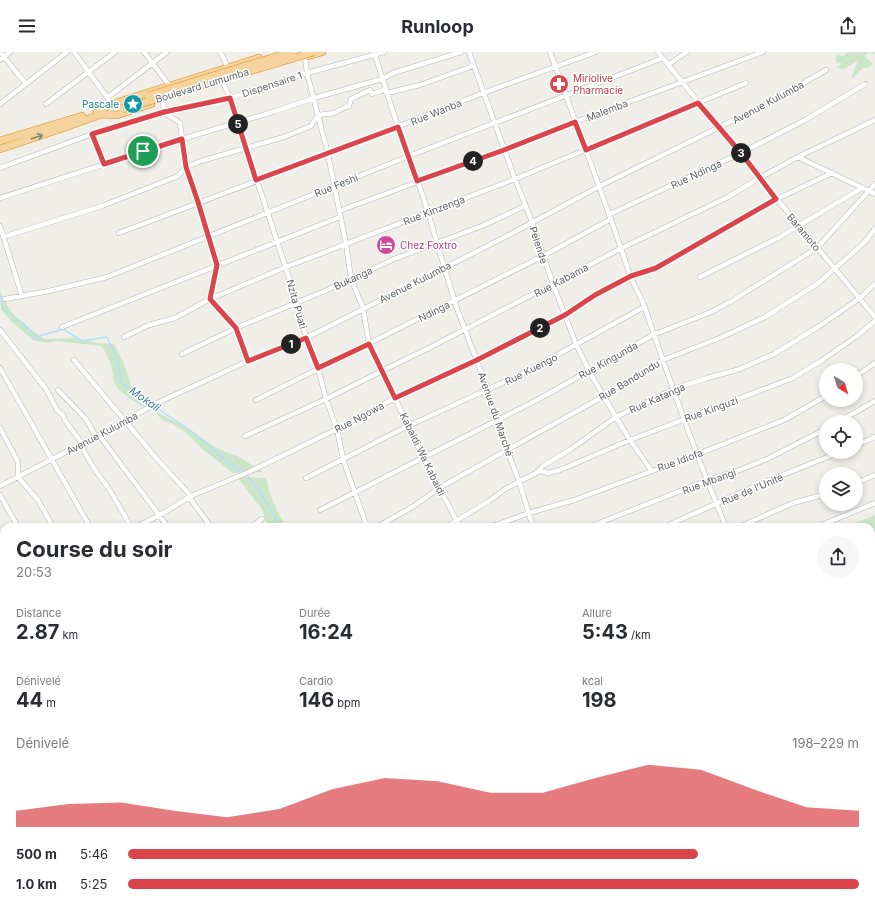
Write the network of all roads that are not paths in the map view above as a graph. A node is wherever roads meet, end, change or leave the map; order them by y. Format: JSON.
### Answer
{"nodes":[{"id":1,"x":0,"y":52,"type":"edge"},
{"id":2,"x":10,"y":52,"type":"edge"},
{"id":3,"x":67,"y":52,"type":"edge"},
{"id":4,"x":74,"y":52,"type":"edge"},
{"id":5,"x":115,"y":52,"type":"edge"},
{"id":6,"x":144,"y":52,"type":"edge"},
{"id":7,"x":167,"y":52,"type":"edge"},
{"id":8,"x":220,"y":52,"type":"edge"},
{"id":9,"x":279,"y":52,"type":"edge"},
{"id":10,"x":291,"y":52,"type":"edge"},
{"id":11,"x":314,"y":52,"type":"edge"},
{"id":12,"x":322,"y":52,"type":"edge"},
{"id":13,"x":384,"y":52,"type":"edge"},
{"id":14,"x":461,"y":52,"type":"edge"},
{"id":15,"x":468,"y":52,"type":"edge"},
{"id":16,"x":550,"y":52,"type":"edge"},
{"id":17,"x":596,"y":52,"type":"edge"},
{"id":18,"x":658,"y":52,"type":"edge"},
{"id":19,"x":687,"y":52,"type":"edge"},
{"id":20,"x":763,"y":52,"type":"edge"},
{"id":21,"x":374,"y":53,"type":"edge"},
{"id":22,"x":306,"y":57,"type":"junction"},
{"id":23,"x":2,"y":58,"type":"edge"},
{"id":24,"x":663,"y":58,"type":"junction"},
{"id":25,"x":152,"y":64,"type":"junction"},
{"id":26,"x":669,"y":64,"type":"junction"},
{"id":27,"x":473,"y":66,"type":"junction"},
{"id":28,"x":227,"y":68,"type":"junction"},
{"id":29,"x":555,"y":68,"type":"junction"},
{"id":30,"x":826,"y":70,"type":"dead end"},
{"id":31,"x":89,"y":72,"type":"junction"},
{"id":32,"x":307,"y":73,"type":"junction"},
{"id":33,"x":382,"y":79,"type":"junction"},
{"id":34,"x":223,"y":82,"type":"junction"},
{"id":35,"x":682,"y":82,"type":"junction"},
{"id":36,"x":746,"y":83,"type":"dead end"},
{"id":37,"x":26,"y":84,"type":"junction"},
{"id":38,"x":865,"y":84,"type":"dead end"},
{"id":39,"x":169,"y":85,"type":"junction"},
{"id":40,"x":387,"y":93,"type":"junction"},
{"id":41,"x":483,"y":93,"type":"junction"},
{"id":42,"x":566,"y":96,"type":"junction"},
{"id":43,"x":108,"y":97,"type":"junction"},
{"id":44,"x":230,"y":98,"type":"junction"},
{"id":45,"x":314,"y":98,"type":"junction"},
{"id":46,"x":164,"y":100,"type":"junction"},
{"id":47,"x":698,"y":103,"type":"junction"},
{"id":48,"x":0,"y":104,"type":"edge"},
{"id":49,"x":46,"y":104,"type":"dead end"},
{"id":50,"x":112,"y":104,"type":"junction"},
{"id":51,"x":122,"y":107,"type":"junction"},
{"id":52,"x":164,"y":112,"type":"junction"},
{"id":53,"x":98,"y":113,"type":"junction"},
{"id":54,"x":318,"y":115,"type":"junction"},
{"id":55,"x":875,"y":120,"type":"edge"},
{"id":56,"x":575,"y":122,"type":"junction"},
{"id":57,"x":238,"y":123,"type":"junction"},
{"id":58,"x":494,"y":123,"type":"junction"},
{"id":59,"x":398,"y":127,"type":"junction"},
{"id":60,"x":720,"y":127,"type":"junction"},
{"id":61,"x":92,"y":134,"type":"junction"},
{"id":62,"x":182,"y":139,"type":"junction"},
{"id":63,"x":0,"y":141,"type":"edge"},
{"id":64,"x":0,"y":149,"type":"edge"},
{"id":65,"x":246,"y":149,"type":"junction"},
{"id":66,"x":504,"y":150,"type":"junction"},
{"id":67,"x":586,"y":150,"type":"junction"},
{"id":68,"x":741,"y":153,"type":"junction"},
{"id":69,"x":328,"y":154,"type":"junction"},
{"id":70,"x":409,"y":156,"type":"junction"},
{"id":71,"x":798,"y":157,"type":"junction"},
{"id":72,"x":104,"y":164,"type":"junction"},
{"id":73,"x":186,"y":167,"type":"junction"},
{"id":74,"x":0,"y":168,"type":"edge"},
{"id":75,"x":832,"y":173,"type":"junction"},
{"id":76,"x":761,"y":177,"type":"junction"},
{"id":77,"x":515,"y":179,"type":"junction"},
{"id":78,"x":256,"y":180,"type":"junction"},
{"id":79,"x":417,"y":181,"type":"junction"},
{"id":80,"x":875,"y":184,"type":"edge"},
{"id":81,"x":334,"y":186,"type":"junction"},
{"id":82,"x":600,"y":186,"type":"junction"},
{"id":83,"x":862,"y":188,"type":"junction"},
{"id":84,"x":870,"y":191,"type":"junction"},
{"id":85,"x":875,"y":194,"type":"edge"},
{"id":86,"x":0,"y":198,"type":"edge"},
{"id":87,"x":776,"y":199,"type":"junction"},
{"id":88,"x":198,"y":202,"type":"junction"},
{"id":89,"x":525,"y":206,"type":"junction"},
{"id":90,"x":339,"y":211,"type":"junction"},
{"id":91,"x":267,"y":213,"type":"junction"},
{"id":92,"x":428,"y":213,"type":"junction"},
{"id":93,"x":340,"y":217,"type":"junction"},
{"id":94,"x":610,"y":217,"type":"junction"},
{"id":95,"x":532,"y":222,"type":"junction"},
{"id":96,"x":0,"y":226,"type":"edge"},
{"id":97,"x":799,"y":226,"type":"junction"},
{"id":98,"x":875,"y":229,"type":"edge"},
{"id":99,"x":119,"y":233,"type":"dead end"},
{"id":100,"x":208,"y":236,"type":"junction"},
{"id":101,"x":3,"y":237,"type":"junction"},
{"id":102,"x":276,"y":242,"type":"junction"},
{"id":103,"x":437,"y":243,"type":"junction"},
{"id":104,"x":346,"y":244,"type":"junction"},
{"id":105,"x":622,"y":248,"type":"junction"},
{"id":106,"x":817,"y":248,"type":"junction"},
{"id":107,"x":542,"y":256,"type":"junction"},
{"id":108,"x":217,"y":265,"type":"junction"},
{"id":109,"x":286,"y":267,"type":"junction"},
{"id":110,"x":445,"y":267,"type":"junction"},
{"id":111,"x":835,"y":269,"type":"junction"},
{"id":112,"x":631,"y":276,"type":"junction"},
{"id":113,"x":700,"y":277,"type":"dead end"},
{"id":114,"x":351,"y":278,"type":"junction"},
{"id":115,"x":553,"y":284,"type":"junction"},
{"id":116,"x":875,"y":284,"type":"edge"},
{"id":117,"x":22,"y":296,"type":"junction"},
{"id":118,"x":860,"y":298,"type":"junction"},
{"id":119,"x":5,"y":299,"type":"dead end"},
{"id":120,"x":210,"y":299,"type":"junction"},
{"id":121,"x":455,"y":300,"type":"junction"},
{"id":122,"x":297,"y":302,"type":"junction"},
{"id":123,"x":644,"y":307,"type":"junction"},
{"id":124,"x":363,"y":308,"type":"junction"},
{"id":125,"x":565,"y":315,"type":"junction"},
{"id":126,"x":875,"y":317,"type":"edge"},
{"id":127,"x":875,"y":321,"type":"edge"},
{"id":128,"x":62,"y":327,"type":"dead end"},
{"id":129,"x":236,"y":328,"type":"junction"},
{"id":130,"x":466,"y":329,"type":"junction"},
{"id":131,"x":0,"y":330,"type":"edge"},
{"id":132,"x":653,"y":335,"type":"junction"},
{"id":133,"x":124,"y":337,"type":"dead end"},
{"id":134,"x":306,"y":338,"type":"junction"},
{"id":135,"x":369,"y":344,"type":"junction"},
{"id":136,"x":576,"y":344,"type":"junction"},
{"id":137,"x":182,"y":354,"type":"dead end"},
{"id":138,"x":74,"y":360,"type":"dead end"},
{"id":139,"x":477,"y":360,"type":"junction"},
{"id":140,"x":663,"y":360,"type":"junction"},
{"id":141,"x":248,"y":361,"type":"junction"},
{"id":142,"x":875,"y":363,"type":"edge"},
{"id":143,"x":0,"y":368,"type":"edge"},
{"id":144,"x":318,"y":368,"type":"junction"},
{"id":145,"x":382,"y":371,"type":"junction"},
{"id":146,"x":589,"y":371,"type":"junction"},
{"id":147,"x":863,"y":371,"type":"edge"},
{"id":148,"x":674,"y":389,"type":"junction"},
{"id":149,"x":58,"y":390,"type":"dead end"},
{"id":150,"x":488,"y":390,"type":"junction"},
{"id":151,"x":604,"y":396,"type":"junction"},
{"id":152,"x":395,"y":398,"type":"junction"},
{"id":153,"x":256,"y":400,"type":"dead end"},
{"id":154,"x":326,"y":400,"type":"junction"},
{"id":155,"x":819,"y":400,"type":"edge"},
{"id":156,"x":875,"y":400,"type":"edge"},
{"id":157,"x":850,"y":415,"type":"edge"},
{"id":158,"x":616,"y":417,"type":"junction"},
{"id":159,"x":684,"y":419,"type":"junction"},
{"id":160,"x":496,"y":421,"type":"junction"},
{"id":161,"x":124,"y":422,"type":"junction"},
{"id":162,"x":408,"y":426,"type":"junction"},
{"id":163,"x":0,"y":428,"type":"edge"},
{"id":164,"x":337,"y":429,"type":"junction"},
{"id":165,"x":819,"y":433,"type":"edge"},
{"id":166,"x":97,"y":436,"type":"junction"},
{"id":167,"x":245,"y":436,"type":"dead end"},
{"id":168,"x":875,"y":437,"type":"edge"},
{"id":169,"x":630,"y":440,"type":"junction"},
{"id":170,"x":863,"y":442,"type":"edge"},
{"id":171,"x":81,"y":444,"type":"junction"},
{"id":172,"x":508,"y":450,"type":"junction"},
{"id":173,"x":698,"y":454,"type":"junction"},
{"id":174,"x":423,"y":457,"type":"junction"},
{"id":175,"x":53,"y":459,"type":"junction"},
{"id":176,"x":343,"y":459,"type":"junction"},
{"id":177,"x":823,"y":459,"type":"edge"},
{"id":178,"x":651,"y":470,"type":"junction"},
{"id":179,"x":536,"y":473,"type":"junction"},
{"id":180,"x":875,"y":475,"type":"edge"},
{"id":181,"x":18,"y":477,"type":"junction"},
{"id":182,"x":306,"y":478,"type":"dead end"},
{"id":183,"x":708,"y":480,"type":"junction"},
{"id":184,"x":519,"y":481,"type":"junction"},
{"id":185,"x":863,"y":481,"type":"edge"},
{"id":186,"x":0,"y":486,"type":"edge"},
{"id":187,"x":439,"y":488,"type":"junction"},
{"id":188,"x":355,"y":492,"type":"junction"},
{"id":189,"x":0,"y":495,"type":"edge"},
{"id":190,"x":190,"y":496,"type":"junction"},
{"id":191,"x":819,"y":496,"type":"edge"},
{"id":192,"x":875,"y":503,"type":"edge"},
{"id":193,"x":717,"y":504,"type":"junction"},
{"id":194,"x":320,"y":510,"type":"dead end"},
{"id":195,"x":529,"y":513,"type":"junction"},
{"id":196,"x":160,"y":515,"type":"junction"},
{"id":197,"x":262,"y":519,"type":"dead end"},
{"id":198,"x":457,"y":520,"type":"junction"},
{"id":199,"x":16,"y":523,"type":"edge"},
{"id":200,"x":51,"y":523,"type":"edge"},
{"id":201,"x":88,"y":523,"type":"edge"},
{"id":202,"x":129,"y":523,"type":"edge"},
{"id":203,"x":144,"y":523,"type":"edge"},
{"id":204,"x":165,"y":523,"type":"edge"},
{"id":205,"x":208,"y":523,"type":"edge"},
{"id":206,"x":256,"y":523,"type":"edge"},
{"id":207,"x":366,"y":523,"type":"edge"},
{"id":208,"x":384,"y":523,"type":"edge"},
{"id":209,"x":452,"y":523,"type":"edge"},
{"id":210,"x":458,"y":523,"type":"edge"},
{"id":211,"x":501,"y":523,"type":"edge"},
{"id":212,"x":532,"y":523,"type":"edge"},
{"id":213,"x":599,"y":523,"type":"edge"},
{"id":214,"x":673,"y":523,"type":"edge"},
{"id":215,"x":724,"y":523,"type":"edge"},
{"id":216,"x":748,"y":523,"type":"edge"},
{"id":217,"x":827,"y":523,"type":"edge"}],
"edges":[{"from":1,"to":23,"type":"street"},
{"from":2,"to":23,"type":"street"},
{"from":3,"to":37,"type":"street"},
{"from":4,"to":31,"type":"street"},
{"from":5,"to":31,"type":"street"},
{"from":6,"to":25,"type":"street"},
{"from":7,"to":25,"type":"street"},
{"from":8,"to":28,"type":"street"},
{"from":9,"to":28,"type":"highway"},
{"from":10,"to":51,"type":"highway","name":"Boulevard Lumumba","bridge":true},
{"from":11,"to":51,"type":"highway","name":"Boulevard Lumumba","bridge":true},
{"from":12,"to":22,"type":"highway"},
{"from":13,"to":21,"type":"street","name":"Dispensaire 1"},
{"from":14,"to":33,"type":"street"},
{"from":15,"to":27,"type":"street","name":"Pelende"},
{"from":16,"to":29,"type":"street"},
{"from":17,"to":29,"type":"street","name":"Rue Wanba"},
{"from":18,"to":24,"type":"street","name":"Baramoto"},
{"from":19,"to":26,"type":"street"},
{"from":20,"to":35,"type":"street","name":"Malemba"},
{"from":21,"to":32,"type":"street","name":"Dispensaire 1"},
{"from":21,"to":33,"type":"street","name":"Avenue du Marché"},
{"from":22,"to":32,"type":"street","name":"Kabaidi Wa Kabaidi"},
{"from":22,"to":34,"type":"highway"},
{"from":23,"to":37,"type":"street"},
{"from":24,"to":26,"type":"street","name":"Baramoto"},
{"from":24,"to":42,"type":"street","name":"Rue Feshi"},
{"from":25,"to":39,"type":"street"},
{"from":25,"to":43,"type":"street"},
{"from":26,"to":35,"type":"street","name":"Baramoto"},
{"from":27,"to":40,"type":"street"},
{"from":27,"to":41,"type":"street","name":"Pelende"},
{"from":28,"to":34,"type":"street"},
{"from":28,"to":39,"type":"highway"},
{"from":29,"to":41,"type":"street","name":"Rue Wanba"},
{"from":29,"to":42,"type":"street"},
{"from":30,"to":60,"type":"street","name":"Avenue Kulumba"},
{"from":31,"to":43,"type":"street"},
{"from":31,"to":49,"type":"street"},
{"from":32,"to":44,"type":"street","name":"Dispensaire 1"},
{"from":32,"to":45,"type":"street","name":"Kabaidi Wa Kabaidi"},
{"from":33,"to":40,"type":"street","name":"Avenue du Marché"},
{"from":33,"to":45,"type":"street"},
{"from":34,"to":44,"type":"street","name":"Nzita Puati"},
{"from":34,"to":46,"type":"highway"},
{"from":35,"to":47,"type":"street","name":"Baramoto"},
{"from":35,"to":56,"type":"street","name":"Malemba"},
{"from":36,"to":47,"type":"street","name":"Rue Kinzenga"},
{"from":37,"to":48,"type":"street"},
{"from":38,"to":68,"type":"street","name":"Rue Ndinga"},
{"from":39,"to":50,"type":"highway"},
{"from":40,"to":54,"type":"street"},
{"from":40,"to":59,"type":"street","name":"Avenue du Marché"},
{"from":41,"to":58,"type":"street","name":"Pelende"},
{"from":41,"to":59,"type":"street","name":"Rue Wanba"},
{"from":42,"to":56,"type":"street"},
{"from":42,"to":58,"type":"street","name":"Rue Feshi"},
{"from":43,"to":50,"type":"street"},
{"from":44,"to":52,"type":"street","name":"Dispensaire 1"},
{"from":44,"to":57,"type":"street","name":"Nzita Puati"},
{"from":45,"to":54,"type":"street","name":"Kabaidi Wa Kabaidi"},
{"from":45,"to":57,"type":"street"},
{"from":46,"to":52,"type":"street"},
{"from":46,"to":53,"type":"highway"},
{"from":47,"to":60,"type":"street","name":"Baramoto"},
{"from":47,"to":67,"type":"street","name":"Rue Kinzenga"},
{"from":50,"to":53,"type":"highway"},
{"from":51,"to":53,"type":"highway","name":"Boulevard Lumumba"},
{"from":52,"to":61,"type":"street","name":"Dispensaire 1"},
{"from":52,"to":62,"type":"street"},
{"from":53,"to":63,"type":"highway","name":"Boulevard Lumumba"},
{"from":64,"to":53,"type":"highway","name":"Boulevard Lumumba","one_way":true},
{"from":54,"to":65,"type":"street"},
{"from":54,"to":69,"type":"street","name":"Kabaidi Wa Kabaidi"},
{"from":55,"to":71,"type":"street","name":"Rue Kabama"},
{"from":56,"to":66,"type":"street","name":"Malemba"},
{"from":56,"to":67,"type":"street"},
{"from":57,"to":62,"type":"street"},
{"from":57,"to":65,"type":"street","name":"Nzita Puati"},
{"from":58,"to":66,"type":"street","name":"Pelende"},
{"from":58,"to":70,"type":"street","name":"Rue Feshi"},
{"from":59,"to":69,"type":"street","name":"Rue Wanba"},
{"from":59,"to":70,"type":"street","name":"Avenue du Marché"},
{"from":60,"to":68,"type":"street","name":"Baramoto"},
{"from":60,"to":82,"type":"street","name":"Avenue Kulumba"},
{"from":61,"to":72,"type":"street"},
{"from":61,"to":74,"type":"street","name":"Dispensaire 1"},
{"from":62,"to":72,"type":"street"},
{"from":62,"to":73,"type":"street"},
{"from":65,"to":73,"type":"street"},
{"from":65,"to":78,"type":"street","name":"Nzita Puati"},
{"from":66,"to":77,"type":"street","name":"Pelende"},
{"from":66,"to":79,"type":"street","name":"Malemba"},
{"from":67,"to":77,"type":"street","name":"Rue Kinzenga"},
{"from":67,"to":82,"type":"street"},
{"from":68,"to":76,"type":"street","name":"Baramoto"},
{"from":68,"to":94,"type":"street","name":"Rue Ndinga"},
{"from":69,"to":78,"type":"street","name":"Rue Wanba"},
{"from":69,"to":81,"type":"street","name":"Kabaidi Wa Kabaidi"},
{"from":70,"to":79,"type":"street","name":"Avenue du Marché"},
{"from":70,"to":81,"type":"street","name":"Rue Feshi"},
{"from":71,"to":75,"type":"street"},
{"from":71,"to":76,"type":"street","name":"Rue Kabama"},
{"from":72,"to":86,"type":"street"},
{"from":73,"to":88,"type":"street"},
{"from":73,"to":101,"type":"street"},
{"from":75,"to":83,"type":"street"},
{"from":75,"to":87,"type":"street","name":"Rue Ngowa"},
{"from":76,"to":87,"type":"street","name":"Baramoto"},
{"from":76,"to":105,"type":"street","name":"Rue Kabama"},
{"from":77,"to":89,"type":"street","name":"Pelende"},
{"from":77,"to":92,"type":"street","name":"Rue Kinzenga"},
{"from":78,"to":88,"type":"street","name":"Rue Wanba"},
{"from":78,"to":91,"type":"street","name":"Nzita Puati"},
{"from":79,"to":90,"type":"street","name":"Malemba"},
{"from":79,"to":92,"type":"street","name":"Avenue du Marché"},
{"from":80,"to":84,"type":"street","name":"Rue Kingunda"},
{"from":81,"to":90,"type":"street","name":"Kabaidi Wa Kabaidi"},
{"from":81,"to":91,"type":"street","name":"Rue Feshi"},
{"from":82,"to":94,"type":"street"},
{"from":82,"to":95,"type":"street","name":"Avenue Kulumba"},
{"from":83,"to":84,"type":"street"},
{"from":83,"to":97,"type":"street"},
{"from":84,"to":85,"type":"street"},
{"from":84,"to":106,"type":"street","name":"Rue Kingunda"},
{"from":87,"to":97,"type":"street","name":"Baramoto"},
{"from":87,"to":112,"type":"street","name":"Rue Ngowa"},
{"from":88,"to":99,"type":"street","name":"Rue Wanba"},
{"from":88,"to":100,"type":"street"},
{"from":89,"to":95,"type":"street","name":"Pelende"},
{"from":89,"to":103,"type":"street","name":"Bukanga"},
{"from":90,"to":93,"type":"street","name":"Kabaidi Wa Kabaidi"},
{"from":91,"to":100,"type":"street","name":"Rue Feshi"},
{"from":91,"to":102,"type":"street","name":"Nzita Puati"},
{"from":92,"to":103,"type":"street","name":"Avenue du Marché"},
{"from":92,"to":104,"type":"street","name":"Rue Kinzenga"},
{"from":93,"to":102,"type":"street"},
{"from":93,"to":104,"type":"street","name":"Kabaidi Wa Kabaidi"},
{"from":94,"to":105,"type":"street"},
{"from":94,"to":107,"type":"street","name":"Ndinga"},
{"from":95,"to":107,"type":"street","name":"Pelende"},
{"from":95,"to":110,"type":"street","name":"Avenue Kulumba"},
{"from":96,"to":101,"type":"street"},
{"from":97,"to":106,"type":"street","name":"Baramoto"},
{"from":97,"to":113,"type":"street"},
{"from":98,"to":111,"type":"street","name":"Rue Bandundu"},
{"from":100,"to":108,"type":"street"},
{"from":100,"to":117,"type":"street","name":"Rue Feshi"},
{"from":101,"to":117,"type":"street"},
{"from":102,"to":108,"type":"street"},
{"from":102,"to":109,"type":"street","name":"Nzita Puati"},
{"from":103,"to":110,"type":"street","name":"Avenue du Marché"},
{"from":103,"to":114,"type":"street","name":"Bukanga"},
{"from":104,"to":109,"type":"street","name":"Rue Kinzenga"},
{"from":104,"to":114,"type":"street","name":"Kabaidi Wa Kabaidi"},
{"from":105,"to":112,"type":"street"},
{"from":105,"to":115,"type":"street","name":"Rue Kabama"},
{"from":106,"to":111,"type":"street","name":"Baramoto"},
{"from":106,"to":132,"type":"street","name":"Rue Kingunda"},
{"from":107,"to":115,"type":"street","name":"Pelende"},
{"from":107,"to":121,"type":"street","name":"Ndinga"},
{"from":108,"to":120,"type":"street"},
{"from":108,"to":128,"type":"street"},
{"from":109,"to":120,"type":"street","name":"Rue Kinzenga"},
{"from":109,"to":122,"type":"street","name":"Nzita Puati"},
{"from":110,"to":121,"type":"street","name":"Avenue du Marché"},
{"from":110,"to":124,"type":"street","name":"Avenue Kulumba"},
{"from":111,"to":118,"type":"street","name":"Baramoto"},
{"from":111,"to":140,"type":"street","name":"Rue Bandundu"},
{"from":112,"to":123,"type":"street"},
{"from":112,"to":125,"type":"street","name":"Rue Ngowa"},
{"from":114,"to":122,"type":"street","name":"Bukanga"},
{"from":114,"to":124,"type":"street","name":"Kabaidi Wa Kabaidi"},
{"from":115,"to":125,"type":"street","name":"Pelende"},
{"from":115,"to":130,"type":"street","name":"Rue Kabama"},
{"from":116,"to":118,"type":"street","name":"Rue Katanga"},
{"from":117,"to":119,"type":"street","name":"Rue Feshi"},
{"from":118,"to":126,"type":"street","name":"Baramoto"},
{"from":118,"to":148,"type":"street","name":"Rue Katanga"},
{"from":120,"to":129,"type":"street"},
{"from":120,"to":133,"type":"street","name":"Rue Kinzenga"},
{"from":121,"to":130,"type":"street","name":"Avenue du Marché"},
{"from":121,"to":135,"type":"street","name":"Ndinga"},
{"from":122,"to":129,"type":"street","name":"Bukanga"},
{"from":122,"to":134,"type":"street","name":"Nzita Puati"},
{"from":123,"to":132,"type":"street"},
{"from":123,"to":136,"type":"street","name":"Rue Kuengo"},
{"from":124,"to":134,"type":"street","name":"Avenue Kulumba"},
{"from":124,"to":135,"type":"street","name":"Kabaidi Wa Kabaidi"},
{"from":125,"to":136,"type":"street","name":"Pelende"},
{"from":125,"to":139,"type":"street","name":"Rue Ngowa"},
{"from":127,"to":159,"type":"street","name":"Rue Kinguzi"},
{"from":129,"to":137,"type":"street","name":"Bukanga"},
{"from":129,"to":141,"type":"street"},
{"from":130,"to":139,"type":"street","name":"Avenue du Marché"},
{"from":130,"to":145,"type":"street","name":"Rue Kabama"},
{"from":131,"to":171,"type":"street"},
{"from":132,"to":140,"type":"street"},
{"from":132,"to":146,"type":"street","name":"Rue Kingunda"},
{"from":134,"to":141,"type":"street","name":"Avenue Kulumba"},
{"from":134,"to":144,"type":"street","name":"Nzita Puati"},
{"from":135,"to":144,"type":"street","name":"Ndinga"},
{"from":135,"to":145,"type":"street","name":"Kabaidi Wa Kabaidi"},
{"from":136,"to":146,"type":"street","name":"Pelende"},
{"from":136,"to":150,"type":"street","name":"Rue Kuengo"},
{"from":138,"to":161,"type":"street"},
{"from":139,"to":150,"type":"street","name":"Avenue du Marché"},
{"from":139,"to":152,"type":"street","name":"Rue Ngowa"},
{"from":140,"to":148,"type":"street"},
{"from":140,"to":151,"type":"street","name":"Rue Bandundu"},
{"from":141,"to":161,"type":"street","name":"Avenue Kulumba"},
{"from":142,"to":147,"type":"street"},
{"from":143,"to":175,"type":"street"},
{"from":144,"to":153,"type":"street","name":"Ndinga"},
{"from":144,"to":154,"type":"street","name":"Nzita Puati"},
{"from":145,"to":152,"type":"street","name":"Kabaidi Wa Kabaidi"},
{"from":145,"to":154,"type":"street","name":"Rue Kabama"},
{"from":146,"to":151,"type":"street","name":"Pelende"},
{"from":146,"to":160,"type":"street","name":"Rue Kingunda"},
{"from":148,"to":158,"type":"street","name":"Rue Katanga"},
{"from":148,"to":159,"type":"street"},
{"from":149,"to":166,"type":"street"},
{"from":150,"to":160,"type":"street","name":"Avenue du Marché"},
{"from":150,"to":162,"type":"street","name":"Rue Kuengo"},
{"from":151,"to":158,"type":"street","name":"Pelende"},
{"from":151,"to":172,"type":"street","name":"Rue Bandundu"},
{"from":152,"to":162,"type":"street","name":"Kabaidi Wa Kabaidi"},
{"from":152,"to":164,"type":"street","name":"Rue Ngowa"},
{"from":154,"to":164,"type":"street","name":"Nzita Puati"},
{"from":154,"to":167,"type":"street","name":"Rue Kabama"},
{"from":155,"to":173,"type":"street","name":"Rue Idiofa"},
{"from":156,"to":157,"type":"street"},
{"from":158,"to":169,"type":"street","name":"Pelende"},
{"from":158,"to":179,"type":"street","name":"Rue Katanga"},
{"from":159,"to":169,"type":"street","name":"Rue Kinguzi"},
{"from":159,"to":173,"type":"street"},
{"from":160,"to":172,"type":"street","name":"Avenue du Marché"},
{"from":160,"to":174,"type":"street","name":"Rue Kingunda"},
{"from":161,"to":166,"type":"street","name":"Avenue Kulumba"},
{"from":161,"to":190,"type":"street"},
{"from":162,"to":174,"type":"street","name":"Kabaidi Wa Kabaidi"},
{"from":162,"to":176,"type":"street","name":"Rue Kuengo"},
{"from":163,"to":181,"type":"street"},
{"from":164,"to":176,"type":"street","name":"Nzita Puati"},
{"from":164,"to":190,"type":"street","name":"Rue Ngowa"},
{"from":165,"to":183,"type":"street","name":"Rue Mbangi"},
{"from":166,"to":171,"type":"street","name":"Avenue Kulumba"},
{"from":166,"to":196,"type":"street"},
{"from":168,"to":170,"type":"street"},
{"from":169,"to":178,"type":"street","name":"Pelende"},
{"from":169,"to":179,"type":"street","name":"Rue Kinguzi"},
{"from":171,"to":175,"type":"street","name":"Avenue Kulumba"},
{"from":171,"to":202,"type":"street"},
{"from":172,"to":184,"type":"street","name":"Avenue du Marché"},
{"from":172,"to":187,"type":"street","name":"Rue Bandundu"},
{"from":173,"to":178,"type":"street","name":"Rue Idiofa"},
{"from":173,"to":183,"type":"street"},
{"from":174,"to":187,"type":"street","name":"Kabaidi Wa Kabaidi"},
{"from":174,"to":188,"type":"street","name":"Rue Kingunda"},
{"from":175,"to":181,"type":"street","name":"Avenue Kulumba"},
{"from":175,"to":201,"type":"street"},
{"from":176,"to":182,"type":"street","name":"Rue Kuengo"},
{"from":176,"to":188,"type":"street","name":"Nzita Puati"},
{"from":177,"to":193,"type":"street","name":"Rue de l'Unité"},
{"from":178,"to":195,"type":"street","name":"Rue Idiofa"},
{"from":179,"to":184,"type":"street","name":"Rue Katanga"},
{"from":180,"to":185,"type":"street"},
{"from":181,"to":186,"type":"street","name":"Avenue Kulumba"},
{"from":181,"to":200,"type":"street"},
{"from":183,"to":193,"type":"street"},
{"from":183,"to":213,"type":"street","name":"Rue Mbangi"},
{"from":184,"to":195,"type":"street","name":"Avenue du Marché"},
{"from":184,"to":198,"type":"street","name":"Rue Katanga"},
{"from":187,"to":198,"type":"street","name":"Kabaidi Wa Kabaidi"},
{"from":187,"to":208,"type":"street","name":"Rue Bandundu"},
{"from":188,"to":194,"type":"street","name":"Rue Kingunda"},
{"from":188,"to":207,"type":"street","name":"Nzita Puati"},
{"from":189,"to":199,"type":"street"},
{"from":190,"to":196,"type":"street","name":"Rue Ngowa"},
{"from":190,"to":205,"type":"street"},
{"from":191,"to":216,"type":"street"},
{"from":192,"to":217,"type":"street"},
{"from":193,"to":214,"type":"street","name":"Rue de l'Unité"},
{"from":193,"to":215,"type":"street"},
{"from":195,"to":211,"type":"street","name":"Rue Idiofa"},
{"from":195,"to":212,"type":"street","name":"Avenue du Marché"},
{"from":196,"to":203,"type":"street","name":"Rue Ngowa"},
{"from":196,"to":204,"type":"street"},
{"from":197,"to":206,"type":"street"},
{"from":198,"to":209,"type":"street","name":"Rue Katanga"},
{"from":198,"to":210,"type":"street","name":"Kabaidi Wa Kabaidi"}]}
